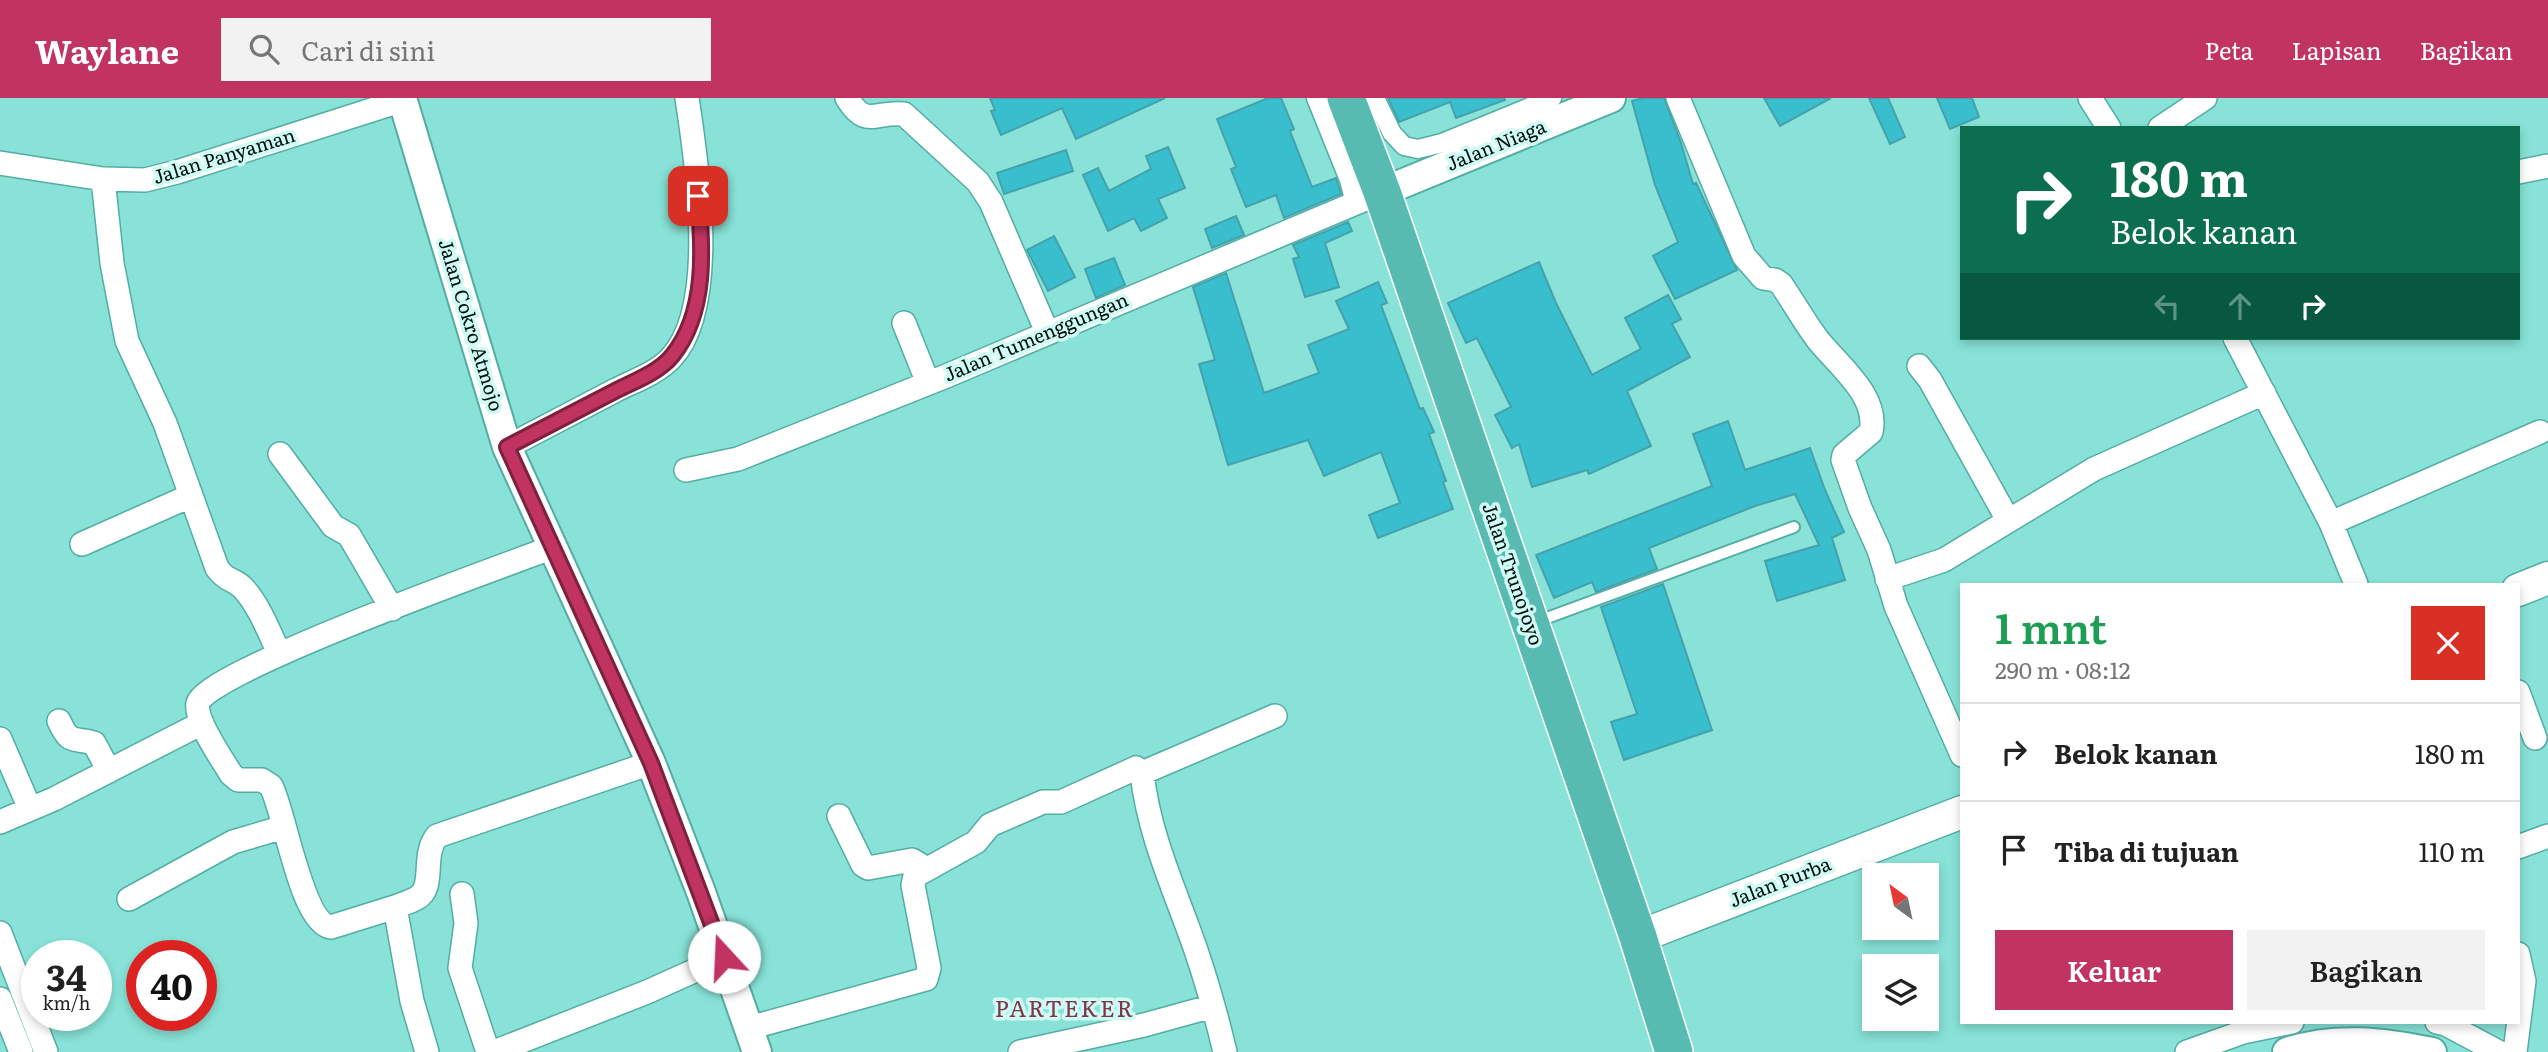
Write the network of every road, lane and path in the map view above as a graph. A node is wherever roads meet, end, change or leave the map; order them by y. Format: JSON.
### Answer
{"nodes":[{"id":1,"x":688,"y":98,"type":"edge"},
{"id":2,"x":847,"y":98,"type":"edge"},
{"id":3,"x":1316,"y":98,"type":"edge"},
{"id":4,"x":1346,"y":98,"type":"edge"},
{"id":5,"x":1375,"y":98,"type":"edge"},
{"id":6,"x":1552,"y":98,"type":"edge"},
{"id":7,"x":1611,"y":98,"type":"edge"},
{"id":8,"x":1678,"y":98,"type":"edge"},
{"id":9,"x":2090,"y":98,"type":"edge"},
{"id":10,"x":2205,"y":98,"type":"edge"},
{"id":11,"x":402,"y":99,"type":"edge"},
{"id":12,"x":2108,"y":126,"type":"edge"},
{"id":13,"x":2163,"y":126,"type":"edge"},
{"id":14,"x":0,"y":163,"type":"edge"},
{"id":15,"x":2548,"y":166,"type":"edge"},
{"id":16,"x":2520,"y":172,"type":"edge"},
{"id":17,"x":103,"y":179,"type":"junction"},
{"id":18,"x":1368,"y":198,"type":"junction"},
{"id":19,"x":904,"y":323,"type":"dead end"},
{"id":20,"x":1047,"y":332,"type":"junction"},
{"id":21,"x":2236,"y":340,"type":"edge"},
{"id":22,"x":1919,"y":366,"type":"dead end"},
{"id":23,"x":928,"y":383,"type":"junction"},
{"id":24,"x":2264,"y":393,"type":"junction"},
{"id":25,"x":2540,"y":432,"type":"dead end"},
{"id":26,"x":507,"y":447,"type":"junction"},
{"id":27,"x":280,"y":454,"type":"dead end"},
{"id":28,"x":687,"y":470,"type":"dead end"},
{"id":29,"x":190,"y":496,"type":"junction"},
{"id":30,"x":2008,"y":520,"type":"junction"},
{"id":31,"x":2330,"y":523,"type":"junction"},
{"id":32,"x":1794,"y":527,"type":"dead end"},
{"id":33,"x":82,"y":544,"type":"dead end"},
{"id":34,"x":551,"y":548,"type":"junction"},
{"id":35,"x":2548,"y":578,"type":"edge"},
{"id":36,"x":1887,"y":579,"type":"junction"},
{"id":37,"x":2356,"y":583,"type":"edge"},
{"id":38,"x":2520,"y":589,"type":"edge"},
{"id":39,"x":392,"y":609,"type":"junction"},
{"id":40,"x":1530,"y":624,"type":"junction"},
{"id":41,"x":279,"y":653,"type":"junction"},
{"id":42,"x":2520,"y":697,"type":"edge"},
{"id":43,"x":1275,"y":716,"type":"dead end"},
{"id":44,"x":59,"y":720,"type":"dead end"},
{"id":45,"x":202,"y":723,"type":"junction"},
{"id":46,"x":2535,"y":738,"type":"dead end"},
{"id":47,"x":0,"y":739,"type":"edge"},
{"id":48,"x":1960,"y":750,"type":"edge"},
{"id":49,"x":651,"y":763,"type":"junction"},
{"id":50,"x":109,"y":771,"type":"junction"},
{"id":51,"x":1142,"y":773,"type":"junction"},
{"id":52,"x":30,"y":809,"type":"junction"},
{"id":53,"x":1960,"y":813,"type":"edge"},
{"id":54,"x":839,"y":816,"type":"dead end"},
{"id":55,"x":0,"y":822,"type":"edge"},
{"id":56,"x":284,"y":827,"type":"junction"},
{"id":57,"x":2548,"y":836,"type":"edge"},
{"id":58,"x":2520,"y":846,"type":"edge"},
{"id":59,"x":927,"y":869,"type":"junction"},
{"id":60,"x":461,"y":894,"type":"dead end"},
{"id":61,"x":129,"y":899,"type":"dead end"},
{"id":62,"x":395,"y":907,"type":"junction"},
{"id":63,"x":0,"y":933,"type":"edge"},
{"id":64,"x":1638,"y":937,"type":"junction"},
{"id":65,"x":724,"y":957,"type":"junction"},
{"id":66,"x":2520,"y":963,"type":"edge"},
{"id":67,"x":0,"y":999,"type":"edge"},
{"id":68,"x":1213,"y":1006,"type":"junction"},
{"id":69,"x":2520,"y":1013,"type":"edge"},
{"id":70,"x":2282,"y":1024,"type":"edge"},
{"id":71,"x":2519,"y":1024,"type":"edge"},
{"id":72,"x":2442,"y":1036,"type":"edge"},
{"id":73,"x":753,"y":1040,"type":"edge"},
{"id":74,"x":21,"y":1052,"type":"edge"},
{"id":75,"x":46,"y":1052,"type":"edge"},
{"id":76,"x":427,"y":1052,"type":"edge"},
{"id":77,"x":488,"y":1052,"type":"edge"},
{"id":78,"x":494,"y":1052,"type":"edge"},
{"id":79,"x":1020,"y":1052,"type":"edge"},
{"id":80,"x":1226,"y":1052,"type":"edge"},
{"id":81,"x":1674,"y":1052,"type":"edge"},
{"id":82,"x":2188,"y":1052,"type":"edge"},
{"id":83,"x":2287,"y":1052,"type":"edge"},
{"id":84,"x":2498,"y":1052,"type":"edge"},
{"id":85,"x":2515,"y":1052,"type":"edge"}],
"edges":[{"from":1,"to":26,"type":"street"},
{"from":2,"to":20,"type":"street"},
{"from":3,"to":18,"type":"street"},
{"from":4,"to":18,"type":"highway","name":"Jalan Trunojoyo"},
{"from":5,"to":6,"type":"street"},
{"from":7,"to":18,"type":"street","name":"Jalan Niaga"},
{"from":8,"to":36,"type":"street"},
{"from":9,"to":12,"type":"street"},
{"from":10,"to":13,"type":"street"},
{"from":11,"to":17,"type":"street","name":"Jalan Panyaman"},
{"from":11,"to":26,"type":"street","name":"Jalan Cokro Atmojo"},
{"from":14,"to":17,"type":"street","name":"Jalan Panyaman"},
{"from":15,"to":16,"type":"street"},
{"from":17,"to":29,"type":"street"},
{"from":18,"to":20,"type":"street","name":"Jalan Tumenggungan"},
{"from":18,"to":40,"type":"highway","name":"Jalan Trunojoyo"},
{"from":19,"to":23,"type":"street"},
{"from":20,"to":23,"type":"street","name":"Jalan Tumenggungan"},
{"from":21,"to":24,"type":"street"},
{"from":22,"to":30,"type":"street"},
{"from":23,"to":28,"type":"street","name":"Jalan Tumenggungan"},
{"from":24,"to":30,"type":"street"},
{"from":24,"to":31,"type":"street"},
{"from":25,"to":31,"type":"street"},
{"from":26,"to":34,"type":"street","name":"Jalan Cokro Atmojo"},
{"from":27,"to":39,"type":"street"},
{"from":29,"to":33,"type":"street"},
{"from":29,"to":41,"type":"street"},
{"from":30,"to":36,"type":"street"},
{"from":31,"to":37,"type":"street"},
{"from":32,"to":40,"type":"lane"},
{"from":34,"to":39,"type":"street"},
{"from":34,"to":49,"type":"street","name":"Jalan Cokro Atmojo"},
{"from":35,"to":38,"type":"main road"},
{"from":36,"to":48,"type":"street"},
{"from":39,"to":41,"type":"street"},
{"from":40,"to":64,"type":"highway","name":"Jalan Trunojoyo"},
{"from":41,"to":45,"type":"street"},
{"from":42,"to":46,"type":"street"},
{"from":43,"to":51,"type":"street"},
{"from":44,"to":50,"type":"street"},
{"from":45,"to":50,"type":"street"},
{"from":45,"to":56,"type":"street"},
{"from":47,"to":52,"type":"street"},
{"from":49,"to":62,"type":"street"},
{"from":49,"to":65,"type":"street","name":"Jalan Cokro Atmojo"},
{"from":50,"to":52,"type":"street"},
{"from":51,"to":59,"type":"street"},
{"from":51,"to":68,"type":"street"},
{"from":52,"to":55,"type":"street"},
{"from":53,"to":64,"type":"main road","name":"Jalan Purba"},
{"from":54,"to":59,"type":"street"},
{"from":56,"to":61,"type":"street"},
{"from":56,"to":62,"type":"street"},
{"from":57,"to":58,"type":"street"},
{"from":59,"to":73,"type":"street"},
{"from":60,"to":77,"type":"street"},
{"from":62,"to":76,"type":"street"},
{"from":63,"to":75,"type":"street"},
{"from":64,"to":81,"type":"highway","name":"Jalan Trunojoyo"},
{"from":65,"to":73,"type":"street","name":"Jalan Cokro Atmojo"},
{"from":65,"to":78,"type":"street"},
{"from":66,"to":69,"type":"street"},
{"from":67,"to":74,"type":"street"},
{"from":68,"to":79,"type":"street"},
{"from":68,"to":80,"type":"street"},
{"from":70,"to":82,"type":"street"},
{"from":71,"to":85,"type":"street"},
{"from":72,"to":83,"type":"street"},
{"from":72,"to":84,"type":"street"}]}
